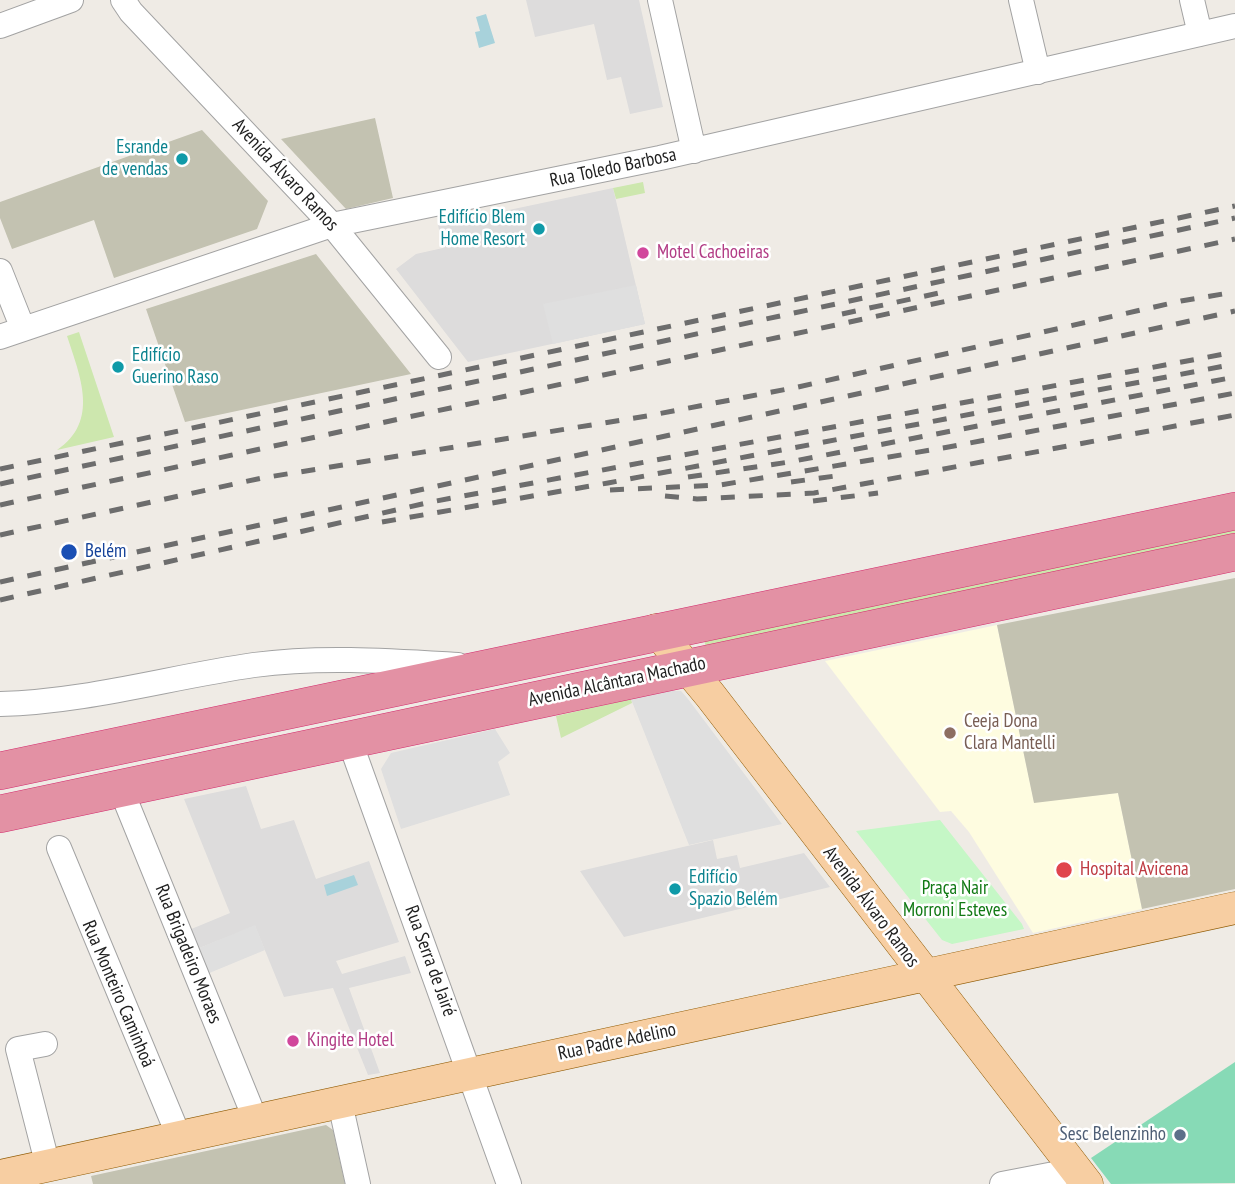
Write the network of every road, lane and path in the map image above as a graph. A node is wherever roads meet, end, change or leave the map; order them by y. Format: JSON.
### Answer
{"nodes":[{"id":1,"x":71,"y":0,"type":"edge"},
{"id":2,"x":123,"y":0,"type":"edge"},
{"id":3,"x":660,"y":0,"type":"edge"},
{"id":4,"x":1021,"y":0,"type":"edge"},
{"id":5,"x":1192,"y":0,"type":"edge"},
{"id":6,"x":0,"y":26,"type":"edge"},
{"id":7,"x":1235,"y":26,"type":"edge"},
{"id":8,"x":1199,"y":34,"type":"junction"},
{"id":9,"x":1038,"y":72,"type":"junction"},
{"id":10,"x":694,"y":150,"type":"junction"},
{"id":11,"x":332,"y":225,"type":"junction"},
{"id":12,"x":0,"y":271,"type":"edge"},
{"id":13,"x":12,"y":333,"type":"edge"},
{"id":14,"x":439,"y":357,"type":"dead end"},
{"id":15,"x":1235,"y":511,"type":"edge"},
{"id":16,"x":1235,"y":552,"type":"edge"},
{"id":17,"x":656,"y":630,"type":"junction"},
{"id":18,"x":497,"y":667,"type":"junction"},
{"id":19,"x":687,"y":668,"type":"junction"},
{"id":20,"x":0,"y":704,"type":"edge"},
{"id":21,"x":349,"y":739,"type":"junction"},
{"id":22,"x":0,"y":771,"type":"edge"},
{"id":23,"x":120,"y":787,"type":"junction"},
{"id":24,"x":0,"y":814,"type":"edge"},
{"id":25,"x":59,"y":848,"type":"dead end"},
{"id":26,"x":1235,"y":908,"type":"edge"},
{"id":27,"x":924,"y":976,"type":"junction"},
{"id":28,"x":45,"y":1044,"type":"dead end"},
{"id":29,"x":471,"y":1073,"type":"junction"},
{"id":30,"x":340,"y":1103,"type":"junction"},
{"id":31,"x":256,"y":1121,"type":"junction"},
{"id":32,"x":180,"y":1139,"type":"junction"},
{"id":33,"x":48,"y":1167,"type":"junction"},
{"id":34,"x":0,"y":1176,"type":"edge"},
{"id":35,"x":1081,"y":1177,"type":"edge"},
{"id":36,"x":358,"y":1184,"type":"edge"},
{"id":37,"x":509,"y":1184,"type":"edge"},
{"id":38,"x":1002,"y":1184,"type":"edge"}],
"edges":[{"from":1,"to":6,"type":"street"},
{"from":2,"to":11,"type":"street","name":"Avenida Álvaro Ramos"},
{"from":3,"to":10,"type":"street"},
{"from":4,"to":9,"type":"street"},
{"from":5,"to":8,"type":"street"},
{"from":7,"to":8,"type":"street","name":"Rua Toledo Barbosa"},
{"from":8,"to":9,"type":"street","name":"Rua Toledo Barbosa"},
{"from":9,"to":10,"type":"street","name":"Rua Toledo Barbosa"},
{"from":10,"to":11,"type":"street","name":"Rua Toledo Barbosa"},
{"from":11,"to":13,"type":"street","name":"Rua Toledo Barbosa"},
{"from":11,"to":14,"type":"street","name":"Avenida Álvaro Ramos"},
{"from":12,"to":13,"type":"street"},
{"from":15,"to":17,"type":"highway","name":"Avenida Alcântara Machado"},
{"from":16,"to":19,"type":"highway","name":"Avenida Alcântara Machado"},
{"from":17,"to":18,"type":"highway","name":"Avenida Alcântara Machado"},
{"from":17,"to":19,"type":"main road","name":"Avenida Álvaro Ramos"},
{"from":18,"to":20,"type":"street","name":"Avenida Alcântara Machado"},
{"from":18,"to":22,"type":"highway","name":"Avenida Alcântara Machado"},
{"from":19,"to":21,"type":"highway","name":"Avenida Alcântara Machado"},
{"from":19,"to":27,"type":"main road","name":"Avenida Álvaro Ramos"},
{"from":21,"to":23,"type":"highway","name":"Avenida Alcântara Machado"},
{"from":21,"to":29,"type":"street","name":"Rua Serra de Jairé"},
{"from":23,"to":24,"type":"highway","name":"Avenida Alcântara Machado"},
{"from":23,"to":31,"type":"street","name":"Rua Brigadeiro Moraes"},
{"from":25,"to":32,"type":"street","name":"Rua Monteiro Caminhoá"},
{"from":26,"to":27,"type":"main road","name":"Rua Padre Adelino"},
{"from":27,"to":29,"type":"main road","name":"Rua Padre Adelino"},
{"from":27,"to":35,"type":"main road","name":"Avenida Álvaro Ramos"},
{"from":28,"to":33,"type":"street"},
{"from":29,"to":30,"type":"main road","name":"Rua Padre Adelino"},
{"from":29,"to":37,"type":"street","name":"Rua Serra de Jairé"},
{"from":30,"to":31,"type":"main road","name":"Rua Padre Adelino"},
{"from":30,"to":36,"type":"street"},
{"from":31,"to":32,"type":"main road","name":"Rua Padre Adelino"},
{"from":32,"to":33,"type":"main road","name":"Rua Padre Adelino"},
{"from":33,"to":34,"type":"main road","name":"Rua Padre Adelino"},
{"from":35,"to":38,"type":"street"}]}
